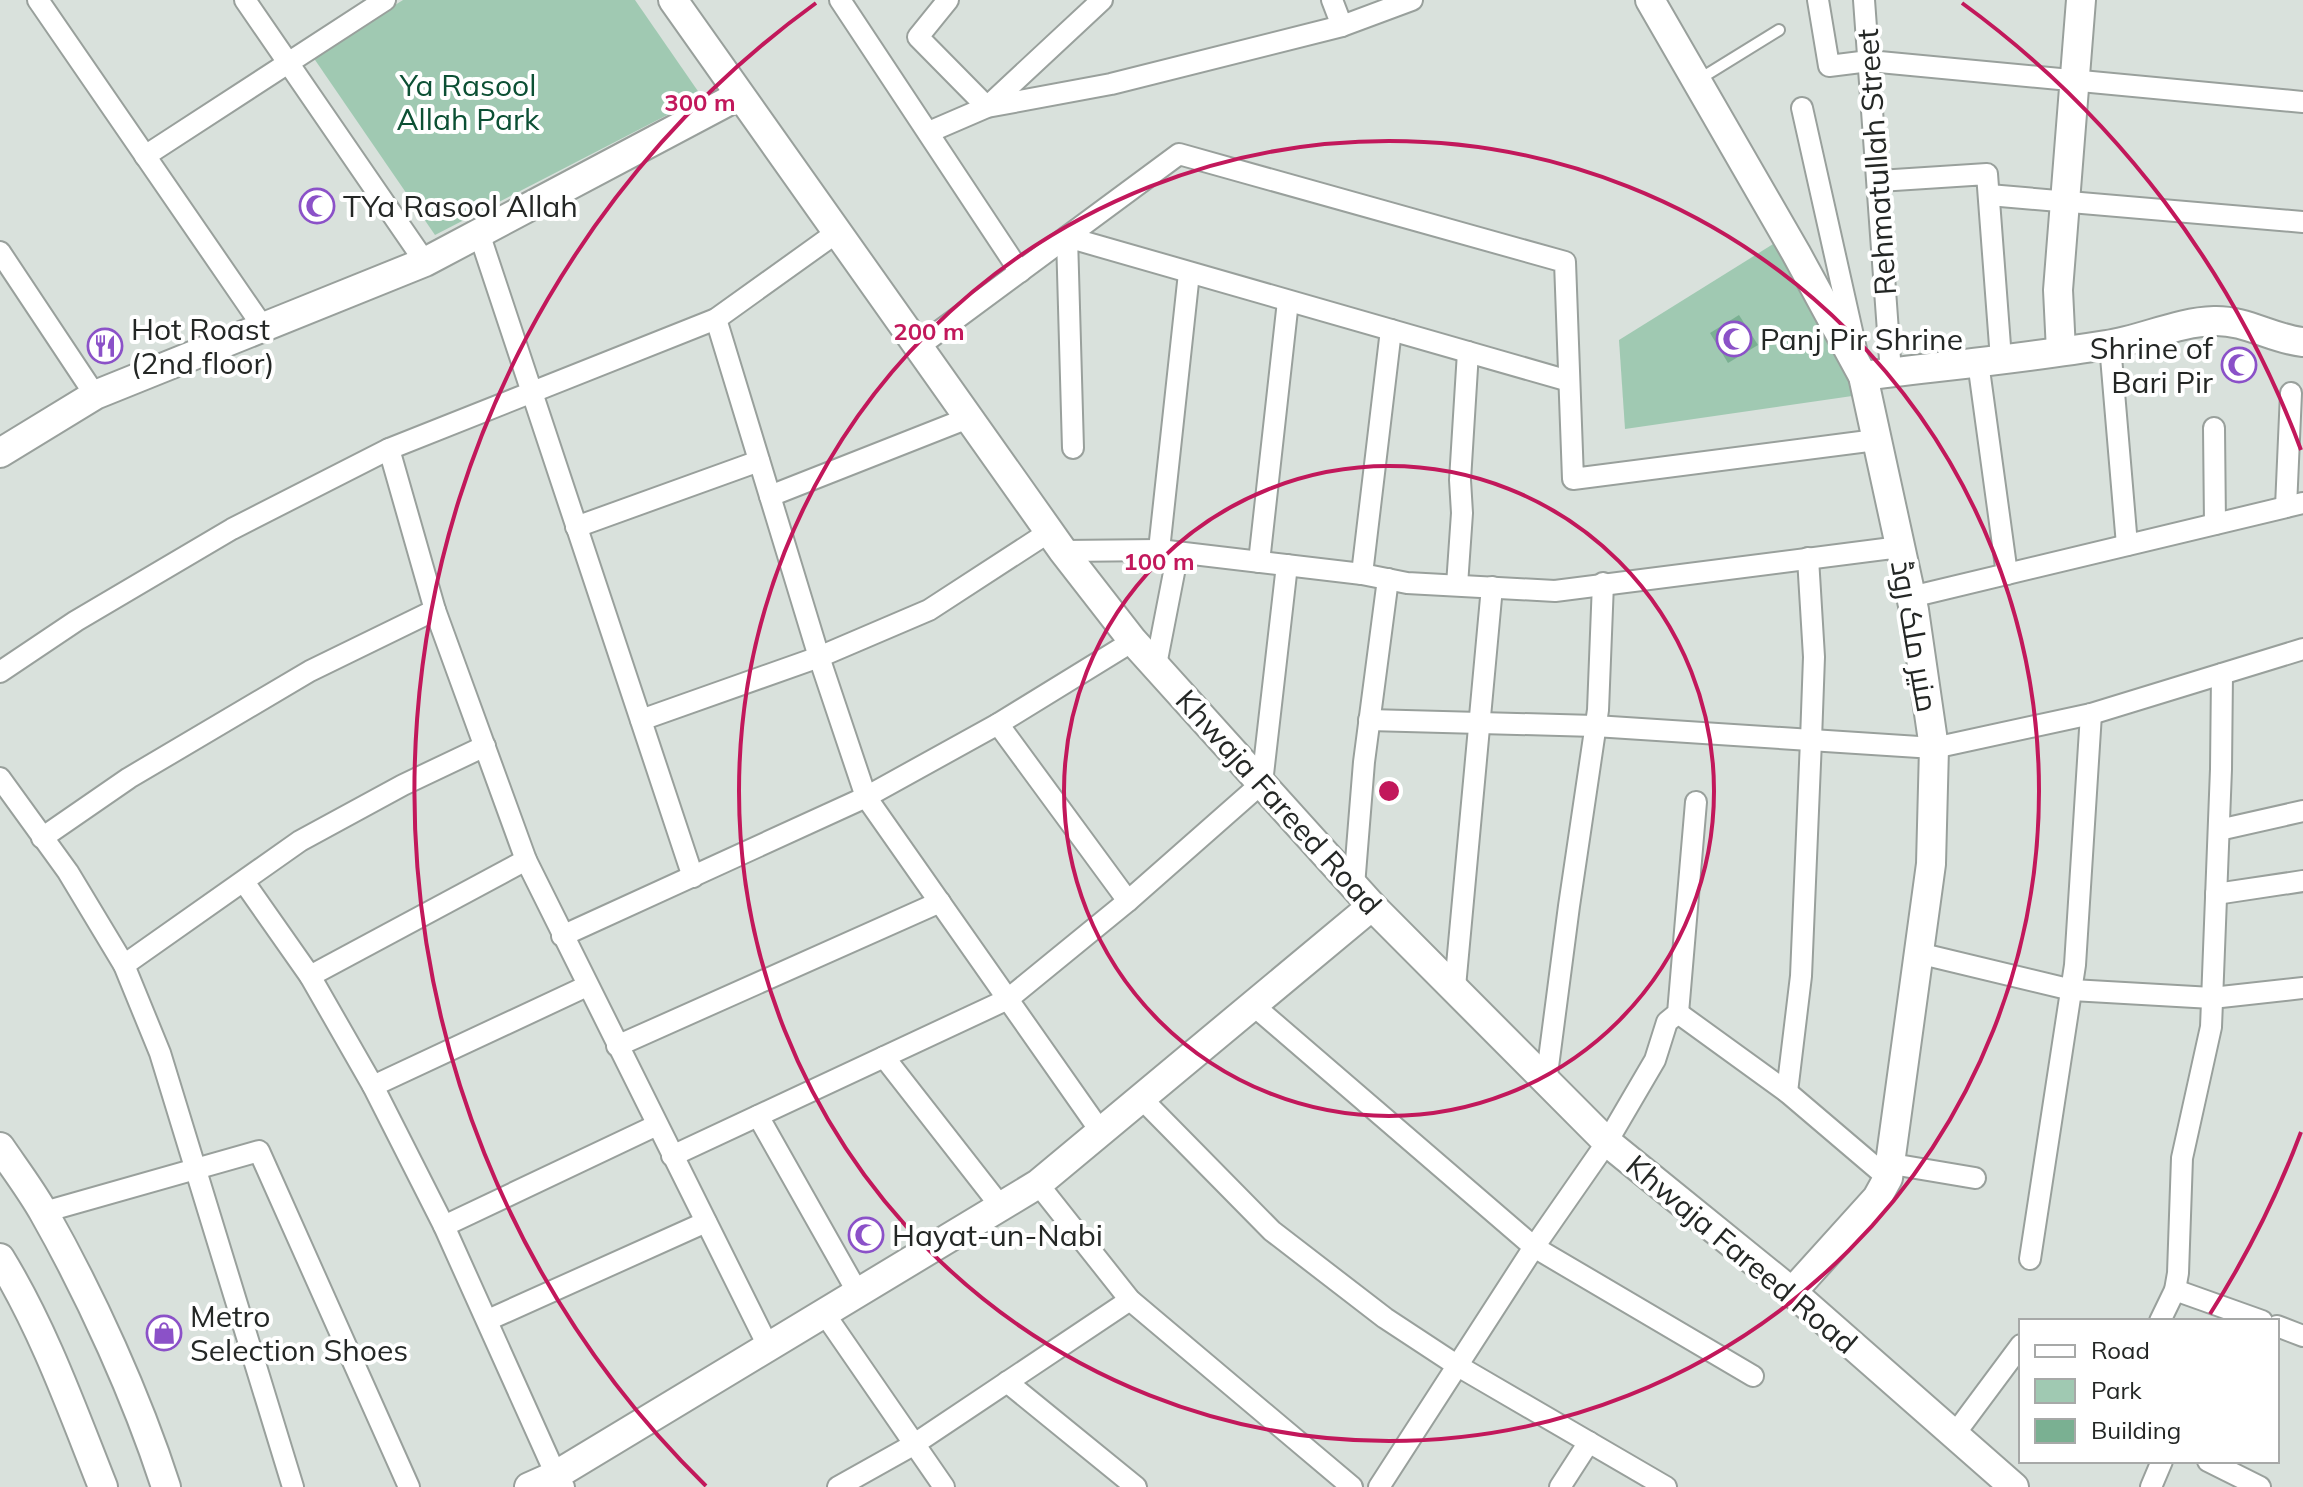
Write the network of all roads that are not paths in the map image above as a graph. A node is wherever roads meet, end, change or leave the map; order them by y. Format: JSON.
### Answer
{"nodes":[{"id":1,"x":38,"y":0,"type":"edge"},
{"id":2,"x":245,"y":0,"type":"edge"},
{"id":3,"x":385,"y":0,"type":"edge"},
{"id":4,"x":673,"y":0,"type":"edge"},
{"id":5,"x":840,"y":0,"type":"edge"},
{"id":6,"x":948,"y":0,"type":"edge"},
{"id":7,"x":1102,"y":0,"type":"edge"},
{"id":8,"x":1332,"y":0,"type":"edge"},
{"id":9,"x":1412,"y":0,"type":"edge"},
{"id":10,"x":1650,"y":0,"type":"edge"},
{"id":11,"x":1818,"y":0,"type":"edge"},
{"id":12,"x":1864,"y":0,"type":"edge"},
{"id":13,"x":2081,"y":0,"type":"edge"},
{"id":14,"x":1342,"y":26,"type":"junction"},
{"id":15,"x":1779,"y":30,"type":"dead end"},
{"id":16,"x":1869,"y":61,"type":"junction"},
{"id":17,"x":289,"y":64,"type":"junction"},
{"id":18,"x":2075,"y":80,"type":"junction"},
{"id":19,"x":1696,"y":81,"type":"junction"},
{"id":20,"x":738,"y":96,"type":"junction"},
{"id":21,"x":2303,"y":102,"type":"edge"},
{"id":22,"x":987,"y":107,"type":"junction"},
{"id":23,"x":1802,"y":108,"type":"dead end"},
{"id":24,"x":929,"y":132,"type":"junction"},
{"id":25,"x":145,"y":156,"type":"junction"},
{"id":26,"x":1879,"y":181,"type":"junction"},
{"id":27,"x":1989,"y":195,"type":"junction"},
{"id":28,"x":2065,"y":201,"type":"junction"},
{"id":29,"x":2303,"y":222,"type":"edge"},
{"id":30,"x":479,"y":233,"type":"junction"},
{"id":31,"x":836,"y":233,"type":"junction"},
{"id":32,"x":1067,"y":237,"type":"junction"},
{"id":33,"x":0,"y":252,"type":"edge"},
{"id":34,"x":425,"y":262,"type":"junction"},
{"id":35,"x":1020,"y":272,"type":"junction"},
{"id":36,"x":1189,"y":273,"type":"junction"},
{"id":37,"x":1288,"y":301,"type":"junction"},
{"id":38,"x":716,"y":319,"type":"junction"},
{"id":39,"x":263,"y":327,"type":"junction"},
{"id":40,"x":1391,"y":330,"type":"junction"},
{"id":41,"x":2303,"y":342,"type":"edge"},
{"id":42,"x":2110,"y":345,"type":"junction"},
{"id":43,"x":918,"y":347,"type":"junction"},
{"id":44,"x":2061,"y":351,"type":"junction"},
{"id":45,"x":1468,"y":352,"type":"junction"},
{"id":46,"x":1989,"y":360,"type":"junction"},
{"id":47,"x":1891,"y":373,"type":"junction"},
{"id":48,"x":1863,"y":376,"type":"junction"},
{"id":49,"x":1569,"y":381,"type":"junction"},
{"id":50,"x":531,"y":393,"type":"junction"},
{"id":51,"x":2291,"y":393,"type":"dead end"},
{"id":52,"x":95,"y":395,"type":"junction"},
{"id":53,"x":968,"y":418,"type":"junction"},
{"id":54,"x":2214,"y":428,"type":"dead end"},
{"id":55,"x":1876,"y":440,"type":"junction"},
{"id":56,"x":1073,"y":448,"type":"dead end"},
{"id":57,"x":389,"y":449,"type":"junction"},
{"id":58,"x":0,"y":453,"type":"edge"},
{"id":59,"x":759,"y":461,"type":"junction"},
{"id":60,"x":770,"y":496,"type":"junction"},
{"id":61,"x":2295,"y":505,"type":"edge"},
{"id":62,"x":2215,"y":524,"type":"junction"},
{"id":63,"x":576,"y":527,"type":"junction"},
{"id":64,"x":1056,"y":542,"type":"junction"},
{"id":65,"x":2127,"y":545,"type":"junction"},
{"id":66,"x":1900,"y":547,"type":"junction"},
{"id":67,"x":1168,"y":551,"type":"junction"},
{"id":68,"x":1808,"y":558,"type":"junction"},
{"id":69,"x":1259,"y":562,"type":"junction"},
{"id":70,"x":1287,"y":565,"type":"junction"},
{"id":71,"x":1362,"y":574,"type":"junction"},
{"id":72,"x":2007,"y":574,"type":"junction"},
{"id":73,"x":1388,"y":579,"type":"junction"},
{"id":74,"x":1603,"y":583,"type":"junction"},
{"id":75,"x":1457,"y":585,"type":"junction"},
{"id":76,"x":1492,"y":587,"type":"junction"},
{"id":77,"x":1911,"y":597,"type":"junction"},
{"id":78,"x":435,"y":610,"type":"junction"},
{"id":79,"x":1133,"y":641,"type":"junction"},
{"id":80,"x":2303,"y":649,"type":"edge"},
{"id":81,"x":819,"y":657,"type":"junction"},
{"id":82,"x":1156,"y":665,"type":"junction"},
{"id":83,"x":0,"y":672,"type":"edge"},
{"id":84,"x":2222,"y":674,"type":"junction"},
{"id":85,"x":2091,"y":714,"type":"junction"},
{"id":86,"x":641,"y":720,"type":"junction"},
{"id":87,"x":1369,"y":720,"type":"junction"},
{"id":88,"x":998,"y":724,"type":"junction"},
{"id":89,"x":1480,"y":725,"type":"junction"},
{"id":90,"x":1595,"y":726,"type":"junction"},
{"id":91,"x":1811,"y":740,"type":"junction"},
{"id":92,"x":485,"y":746,"type":"junction"},
{"id":93,"x":1934,"y":748,"type":"junction"},
{"id":94,"x":0,"y":778,"type":"edge"},
{"id":95,"x":1262,"y":783,"type":"junction"},
{"id":96,"x":866,"y":797,"type":"junction"},
{"id":97,"x":1696,"y":802,"type":"dead end"},
{"id":98,"x":2303,"y":811,"type":"edge"},
{"id":99,"x":2219,"y":830,"type":"junction"},
{"id":100,"x":42,"y":838,"type":"junction"},
{"id":101,"x":526,"y":860,"type":"junction"},
{"id":102,"x":693,"y":877,"type":"junction"},
{"id":103,"x":2303,"y":881,"type":"edge"},
{"id":104,"x":244,"y":882,"type":"junction"},
{"id":105,"x":2216,"y":894,"type":"junction"},
{"id":106,"x":1363,"y":896,"type":"junction"},
{"id":107,"x":1128,"y":901,"type":"junction"},
{"id":108,"x":940,"y":902,"type":"junction"},
{"id":109,"x":562,"y":936,"type":"junction"},
{"id":110,"x":1918,"y":953,"type":"junction"},
{"id":111,"x":124,"y":965,"type":"junction"},
{"id":112,"x":310,"y":976,"type":"junction"},
{"id":113,"x":587,"y":986,"type":"junction"},
{"id":114,"x":1455,"y":987,"type":"junction"},
{"id":115,"x":2303,"y":988,"type":"edge"},
{"id":116,"x":2072,"y":990,"type":"junction"},
{"id":117,"x":2212,"y":998,"type":"junction"},
{"id":118,"x":1008,"y":999,"type":"junction"},
{"id":119,"x":1253,"y":1005,"type":"junction"},
{"id":120,"x":1678,"y":1013,"type":"junction"},
{"id":121,"x":617,"y":1046,"type":"junction"},
{"id":122,"x":884,"y":1057,"type":"junction"},
{"id":123,"x":1546,"y":1082,"type":"junction"},
{"id":124,"x":373,"y":1086,"type":"junction"},
{"id":125,"x":1787,"y":1092,"type":"junction"},
{"id":126,"x":1141,"y":1098,"type":"junction"},
{"id":127,"x":758,"y":1116,"type":"junction"},
{"id":128,"x":657,"y":1125,"type":"junction"},
{"id":129,"x":1101,"y":1132,"type":"junction"},
{"id":130,"x":1607,"y":1142,"type":"junction"},
{"id":131,"x":0,"y":1147,"type":"edge"},
{"id":132,"x":672,"y":1156,"type":"junction"},
{"id":133,"x":196,"y":1169,"type":"junction"},
{"id":134,"x":1890,"y":1171,"type":"junction"},
{"id":135,"x":1975,"y":1178,"type":"dead end"},
{"id":136,"x":1038,"y":1184,"type":"junction"},
{"id":137,"x":1002,"y":1208,"type":"junction"},
{"id":138,"x":44,"y":1212,"type":"junction"},
{"id":139,"x":706,"y":1222,"type":"junction"},
{"id":140,"x":444,"y":1226,"type":"junction"},
{"id":141,"x":1534,"y":1247,"type":"junction"},
{"id":142,"x":0,"y":1258,"type":"edge"},
{"id":143,"x":2030,"y":1259,"type":"dead end"},
{"id":144,"x":2175,"y":1290,"type":"junction"},
{"id":145,"x":1792,"y":1292,"type":"junction"},
{"id":146,"x":858,"y":1293,"type":"junction"},
{"id":147,"x":1130,"y":1300,"type":"junction"},
{"id":148,"x":824,"y":1313,"type":"junction"},
{"id":149,"x":2161,"y":1319,"type":"edge"},
{"id":150,"x":2256,"y":1319,"type":"edge"},
{"id":151,"x":488,"y":1320,"type":"junction"},
{"id":152,"x":2279,"y":1327,"type":"edge"},
{"id":153,"x":2303,"y":1336,"type":"edge"},
{"id":154,"x":768,"y":1346,"type":"junction"},
{"id":155,"x":2019,"y":1348,"type":"edge"},
{"id":156,"x":1458,"y":1366,"type":"junction"},
{"id":157,"x":1753,"y":1376,"type":"dead end"},
{"id":158,"x":1007,"y":1382,"type":"junction"},
{"id":159,"x":1954,"y":1435,"type":"junction"},
{"id":160,"x":1589,"y":1442,"type":"junction"},
{"id":161,"x":913,"y":1445,"type":"junction"},
{"id":162,"x":2161,"y":1463,"type":"edge"},
{"id":163,"x":2212,"y":1463,"type":"edge"},
{"id":164,"x":560,"y":1481,"type":"edge"},
{"id":165,"x":2006,"y":1484,"type":"edge"},
{"id":166,"x":1383,"y":1485,"type":"edge"},
{"id":167,"x":103,"y":1487,"type":"edge"},
{"id":168,"x":166,"y":1487,"type":"edge"},
{"id":169,"x":293,"y":1487,"type":"edge"},
{"id":170,"x":409,"y":1487,"type":"edge"},
{"id":171,"x":529,"y":1487,"type":"edge"},
{"id":172,"x":838,"y":1487,"type":"edge"},
{"id":173,"x":944,"y":1487,"type":"edge"},
{"id":174,"x":1136,"y":1487,"type":"edge"},
{"id":175,"x":1352,"y":1487,"type":"edge"},
{"id":176,"x":1560,"y":1487,"type":"edge"},
{"id":177,"x":1666,"y":1487,"type":"edge"},
{"id":178,"x":2151,"y":1487,"type":"edge"},
{"id":179,"x":2260,"y":1487,"type":"edge"}],
"edges":[{"from":1,"to":25,"type":"street"},
{"from":2,"to":17,"type":"street"},
{"from":3,"to":17,"type":"street"},
{"from":4,"to":20,"type":"street","name":"Khwaja Fareed Road"},
{"from":5,"to":24,"type":"street"},
{"from":6,"to":22,"type":"street"},
{"from":7,"to":22,"type":"street"},
{"from":8,"to":14,"type":"street"},
{"from":9,"to":14,"type":"street"},
{"from":10,"to":19,"type":"street","name":"منیر ملک روڈ"},
{"from":11,"to":16,"type":"street"},
{"from":12,"to":16,"type":"street","name":"Rehmatullah Street"},
{"from":13,"to":18,"type":"street"},
{"from":14,"to":22,"type":"street"},
{"from":15,"to":19,"type":"lane"},
{"from":16,"to":18,"type":"street"},
{"from":16,"to":26,"type":"street","name":"Rehmatullah Street"},
{"from":17,"to":25,"type":"street"},
{"from":17,"to":34,"type":"street"},
{"from":18,"to":21,"type":"street"},
{"from":18,"to":28,"type":"street"},
{"from":19,"to":48,"type":"street","name":"منیر ملک روڈ"},
{"from":20,"to":30,"type":"street"},
{"from":20,"to":31,"type":"street","name":"Khwaja Fareed Road"},
{"from":22,"to":24,"type":"street"},
{"from":23,"to":48,"type":"street"},
{"from":24,"to":35,"type":"street"},
{"from":25,"to":39,"type":"street"},
{"from":26,"to":27,"type":"street"},
{"from":26,"to":47,"type":"street","name":"Rehmatullah Street"},
{"from":27,"to":28,"type":"street"},
{"from":27,"to":46,"type":"street"},
{"from":28,"to":29,"type":"street"},
{"from":28,"to":44,"type":"street"},
{"from":30,"to":34,"type":"street"},
{"from":30,"to":50,"type":"street"},
{"from":31,"to":38,"type":"street"},
{"from":31,"to":43,"type":"street","name":"Khwaja Fareed Road"},
{"from":32,"to":35,"type":"street"},
{"from":32,"to":36,"type":"street"},
{"from":32,"to":49,"type":"street"},
{"from":32,"to":56,"type":"street"},
{"from":33,"to":52,"type":"street"},
{"from":34,"to":39,"type":"street"},
{"from":35,"to":43,"type":"street"},
{"from":36,"to":37,"type":"street"},
{"from":36,"to":67,"type":"street"},
{"from":37,"to":40,"type":"street"},
{"from":37,"to":69,"type":"street"},
{"from":38,"to":50,"type":"street"},
{"from":38,"to":59,"type":"street"},
{"from":39,"to":52,"type":"street"},
{"from":40,"to":45,"type":"street"},
{"from":40,"to":71,"type":"street"},
{"from":41,"to":42,"type":"street"},
{"from":42,"to":44,"type":"street"},
{"from":42,"to":65,"type":"street"},
{"from":43,"to":53,"type":"street","name":"Khwaja Fareed Road"},
{"from":44,"to":46,"type":"street"},
{"from":45,"to":49,"type":"street"},
{"from":45,"to":75,"type":"street"},
{"from":46,"to":47,"type":"street"},
{"from":46,"to":72,"type":"street"},
{"from":47,"to":48,"type":"street"},
{"from":48,"to":55,"type":"street","name":"منیر ملک روڈ"},
{"from":49,"to":55,"type":"street"},
{"from":50,"to":57,"type":"street"},
{"from":50,"to":63,"type":"street"},
{"from":51,"to":61,"type":"street"},
{"from":52,"to":58,"type":"street"},
{"from":53,"to":60,"type":"street"},
{"from":53,"to":64,"type":"street","name":"Khwaja Fareed Road"},
{"from":54,"to":62,"type":"street"},
{"from":55,"to":66,"type":"street","name":"منیر ملک روڈ"},
{"from":57,"to":78,"type":"street"},
{"from":57,"to":83,"type":"street"},
{"from":59,"to":60,"type":"street"},
{"from":59,"to":63,"type":"street"},
{"from":60,"to":81,"type":"street"},
{"from":61,"to":62,"type":"street"},
{"from":62,"to":65,"type":"street"},
{"from":63,"to":86,"type":"street"},
{"from":64,"to":67,"type":"street"},
{"from":64,"to":79,"type":"street","name":"Khwaja Fareed Road"},
{"from":64,"to":81,"type":"street"},
{"from":65,"to":72,"type":"street"},
{"from":66,"to":68,"type":"street"},
{"from":66,"to":77,"type":"street","name":"منیر ملک روڈ"},
{"from":67,"to":69,"type":"street"},
{"from":67,"to":82,"type":"street"},
{"from":68,"to":74,"type":"street"},
{"from":68,"to":91,"type":"street"},
{"from":69,"to":70,"type":"street"},
{"from":70,"to":71,"type":"street"},
{"from":70,"to":95,"type":"street"},
{"from":71,"to":73,"type":"street"},
{"from":72,"to":77,"type":"street"},
{"from":73,"to":75,"type":"street"},
{"from":73,"to":87,"type":"street"},
{"from":74,"to":76,"type":"street"},
{"from":74,"to":90,"type":"street"},
{"from":75,"to":76,"type":"street"},
{"from":76,"to":89,"type":"street"},
{"from":77,"to":93,"type":"street","name":"منیر ملک روڈ"},
{"from":78,"to":92,"type":"street"},
{"from":78,"to":100,"type":"street"},
{"from":79,"to":82,"type":"street","name":"Khwaja Fareed Road"},
{"from":79,"to":88,"type":"street"},
{"from":80,"to":84,"type":"street"},
{"from":81,"to":86,"type":"street"},
{"from":81,"to":96,"type":"street"},
{"from":82,"to":95,"type":"street","name":"Khwaja Fareed Road"},
{"from":84,"to":85,"type":"street"},
{"from":84,"to":99,"type":"street"},
{"from":85,"to":93,"type":"street"},
{"from":85,"to":116,"type":"street"},
{"from":86,"to":102,"type":"street"},
{"from":87,"to":89,"type":"street"},
{"from":87,"to":106,"type":"street"},
{"from":88,"to":96,"type":"street"},
{"from":88,"to":107,"type":"street"},
{"from":89,"to":90,"type":"street"},
{"from":89,"to":114,"type":"street"},
{"from":90,"to":91,"type":"street"},
{"from":90,"to":123,"type":"street"},
{"from":91,"to":93,"type":"street"},
{"from":91,"to":125,"type":"street"},
{"from":92,"to":101,"type":"street"},
{"from":92,"to":104,"type":"street"},
{"from":93,"to":110,"type":"street","name":"منیر ملک روڈ"},
{"from":94,"to":100,"type":"street"},
{"from":95,"to":106,"type":"street","name":"Khwaja Fareed Road"},
{"from":95,"to":107,"type":"street"},
{"from":96,"to":102,"type":"street"},
{"from":96,"to":108,"type":"street"},
{"from":97,"to":120,"type":"street"},
{"from":98,"to":99,"type":"street"},
{"from":99,"to":105,"type":"street"},
{"from":100,"to":111,"type":"street"},
{"from":101,"to":109,"type":"street"},
{"from":101,"to":112,"type":"street"},
{"from":102,"to":109,"type":"street"},
{"from":103,"to":105,"type":"street"},
{"from":104,"to":111,"type":"street"},
{"from":104,"to":112,"type":"street"},
{"from":105,"to":117,"type":"street"},
{"from":106,"to":114,"type":"street","name":"Khwaja Fareed Road"},
{"from":106,"to":119,"type":"street"},
{"from":107,"to":118,"type":"street"},
{"from":108,"to":118,"type":"street"},
{"from":108,"to":121,"type":"street"},
{"from":109,"to":113,"type":"street"},
{"from":110,"to":116,"type":"street"},
{"from":110,"to":134,"type":"street","name":"منیر ملک روڈ"},
{"from":111,"to":133,"type":"street"},
{"from":112,"to":124,"type":"street"},
{"from":113,"to":121,"type":"street"},
{"from":113,"to":124,"type":"street"},
{"from":114,"to":123,"type":"street","name":"Khwaja Fareed Road"},
{"from":115,"to":117,"type":"street"},
{"from":116,"to":117,"type":"street"},
{"from":116,"to":143,"type":"street"},
{"from":117,"to":144,"type":"street"},
{"from":118,"to":122,"type":"street"},
{"from":118,"to":129,"type":"street"},
{"from":119,"to":126,"type":"street"},
{"from":119,"to":141,"type":"street"},
{"from":120,"to":125,"type":"street"},
{"from":120,"to":130,"type":"street"},
{"from":121,"to":128,"type":"street"},
{"from":122,"to":127,"type":"street"},
{"from":122,"to":137,"type":"street"},
{"from":123,"to":130,"type":"street","name":"Khwaja Fareed Road"},
{"from":124,"to":140,"type":"street"},
{"from":125,"to":134,"type":"street"},
{"from":126,"to":129,"type":"street"},
{"from":126,"to":156,"type":"street"},
{"from":127,"to":132,"type":"street"},
{"from":127,"to":146,"type":"street"},
{"from":128,"to":132,"type":"street"},
{"from":128,"to":140,"type":"street"},
{"from":129,"to":136,"type":"street"},
{"from":130,"to":141,"type":"street"},
{"from":130,"to":145,"type":"street","name":"Khwaja Fareed Road"},
{"from":131,"to":138,"type":"street"},
{"from":132,"to":139,"type":"street"},
{"from":133,"to":138,"type":"street"},
{"from":133,"to":169,"type":"street"},
{"from":133,"to":170,"type":"street"},
{"from":134,"to":135,"type":"street"},
{"from":134,"to":145,"type":"street","name":"منیر ملک روڈ"},
{"from":136,"to":137,"type":"street"},
{"from":136,"to":147,"type":"street"},
{"from":137,"to":146,"type":"street"},
{"from":138,"to":168,"type":"street"},
{"from":139,"to":151,"type":"street"},
{"from":139,"to":154,"type":"street"},
{"from":140,"to":151,"type":"street"},
{"from":141,"to":156,"type":"street"},
{"from":141,"to":157,"type":"street"},
{"from":142,"to":167,"type":"street"},
{"from":144,"to":149,"type":"street"},
{"from":144,"to":150,"type":"street"},
{"from":145,"to":159,"type":"street","name":"Khwaja Fareed Road"},
{"from":146,"to":148,"type":"street"},
{"from":147,"to":158,"type":"street"},
{"from":147,"to":175,"type":"street"},
{"from":148,"to":154,"type":"street"},
{"from":148,"to":161,"type":"street"},
{"from":151,"to":164,"type":"street"},
{"from":152,"to":153,"type":"street"},
{"from":154,"to":164,"type":"street"},
{"from":155,"to":159,"type":"street"},
{"from":156,"to":160,"type":"street"},
{"from":156,"to":166,"type":"street"},
{"from":158,"to":161,"type":"street"},
{"from":158,"to":174,"type":"street"},
{"from":159,"to":165,"type":"street","name":"Khwaja Fareed Road"},
{"from":160,"to":176,"type":"street"},
{"from":160,"to":177,"type":"street"},
{"from":161,"to":172,"type":"street"},
{"from":161,"to":173,"type":"street"},
{"from":162,"to":178,"type":"street"},
{"from":163,"to":179,"type":"street"},
{"from":164,"to":171,"type":"street"}]}
